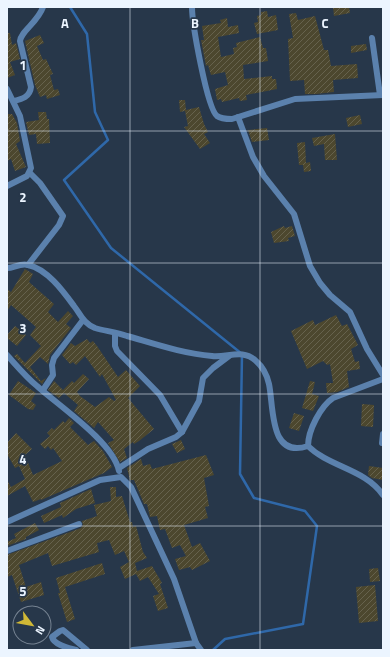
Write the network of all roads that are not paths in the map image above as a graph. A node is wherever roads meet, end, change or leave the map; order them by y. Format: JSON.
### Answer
{"nodes":[{"id":1,"x":43,"y":7,"type":"edge"},
{"id":2,"x":192,"y":7,"type":"edge"},
{"id":3,"x":372,"y":38,"type":"dead end"},
{"id":4,"x":7,"y":89,"type":"edge"},
{"id":5,"x":381,"y":95,"type":"edge"},
{"id":6,"x":14,"y":101,"type":"junction"},
{"id":7,"x":238,"y":117,"type":"junction"},
{"id":8,"x":30,"y":173,"type":"junction"},
{"id":9,"x":7,"y":186,"type":"edge"},
{"id":10,"x":28,"y":265,"type":"junction"},
{"id":11,"x":8,"y":270,"type":"edge"},
{"id":12,"x":83,"y":320,"type":"junction"},
{"id":13,"x":115,"y":333,"type":"junction"},
{"id":14,"x":234,"y":353,"type":"junction"},
{"id":15,"x":7,"y":355,"type":"edge"},
{"id":16,"x":383,"y":375,"type":"edge"},
{"id":17,"x":383,"y":379,"type":"edge"},
{"id":18,"x":43,"y":390,"type":"junction"},
{"id":19,"x":182,"y":432,"type":"junction"},
{"id":20,"x":383,"y":434,"type":"edge"},
{"id":21,"x":382,"y":443,"type":"edge"},
{"id":22,"x":308,"y":446,"type":"junction"},
{"id":23,"x":118,"y":468,"type":"junction"},
{"id":24,"x":121,"y":477,"type":"junction"},
{"id":25,"x":383,"y":495,"type":"edge"},
{"id":26,"x":7,"y":522,"type":"edge"},
{"id":27,"x":79,"y":524,"type":"dead end"},
{"id":28,"x":7,"y":551,"type":"edge"},
{"id":29,"x":196,"y":643,"type":"junction"},
{"id":30,"x":76,"y":650,"type":"edge"},
{"id":31,"x":87,"y":650,"type":"edge"},
{"id":32,"x":133,"y":650,"type":"edge"},
{"id":33,"x":201,"y":650,"type":"edge"}],
"edges":[{"from":1,"to":6,"type":"street"},
{"from":2,"to":7,"type":"street"},
{"from":3,"to":5,"type":"street"},
{"from":4,"to":6,"type":"street"},
{"from":5,"to":7,"type":"street"},
{"from":6,"to":8,"type":"street"},
{"from":7,"to":16,"type":"street"},
{"from":8,"to":9,"type":"street"},
{"from":8,"to":10,"type":"street"},
{"from":10,"to":11,"type":"street"},
{"from":10,"to":12,"type":"street"},
{"from":12,"to":13,"type":"street"},
{"from":12,"to":18,"type":"street"},
{"from":13,"to":14,"type":"street"},
{"from":13,"to":19,"type":"street"},
{"from":14,"to":19,"type":"street"},
{"from":14,"to":22,"type":"street"},
{"from":15,"to":18,"type":"street"},
{"from":17,"to":22,"type":"street"},
{"from":18,"to":23,"type":"street"},
{"from":19,"to":23,"type":"street"},
{"from":20,"to":21,"type":"street"},
{"from":22,"to":25,"type":"street"},
{"from":23,"to":24,"type":"street"},
{"from":24,"to":26,"type":"street"},
{"from":24,"to":29,"type":"street"},
{"from":27,"to":28,"type":"street"},
{"from":29,"to":32,"type":"street"},
{"from":29,"to":33,"type":"street"},
{"from":30,"to":31,"type":"street"}]}
